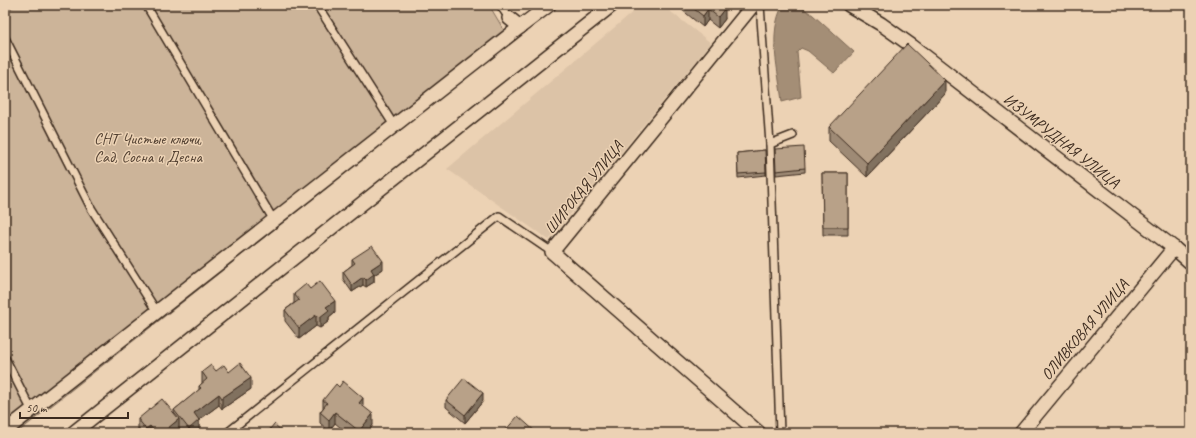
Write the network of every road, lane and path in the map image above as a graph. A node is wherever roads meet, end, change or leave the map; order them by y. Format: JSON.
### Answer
{"nodes":[{"id":1,"x":146,"y":5,"type":"edge"},
{"id":2,"x":316,"y":5,"type":"edge"},
{"id":3,"x":500,"y":5,"type":"edge"},
{"id":4,"x":549,"y":5,"type":"edge"},
{"id":5,"x":612,"y":5,"type":"edge"},
{"id":6,"x":753,"y":5,"type":"edge"},
{"id":7,"x":760,"y":5,"type":"edge"},
{"id":8,"x":848,"y":5,"type":"edge"},
{"id":9,"x":509,"y":18,"type":"joint"},
{"id":10,"x":520,"y":27,"type":"junction"},
{"id":11,"x":5,"y":38,"type":"edge"},
{"id":12,"x":395,"y":127,"type":"junction"},
{"id":13,"x":794,"y":135,"type":"dead end"},
{"id":14,"x":770,"y":144,"type":"junction"},
{"id":15,"x":273,"y":219,"type":"junction"},
{"id":16,"x":1174,"y":248,"type":"junction"},
{"id":17,"x":552,"y":252,"type":"junction"},
{"id":18,"x":1191,"y":263,"type":"edge"},
{"id":19,"x":157,"y":312,"type":"junction"},
{"id":20,"x":5,"y":358,"type":"edge"},
{"id":21,"x":32,"y":411,"type":"junction"},
{"id":22,"x":5,"y":431,"type":"edge"},
{"id":23,"x":73,"y":433,"type":"edge"},
{"id":24,"x":227,"y":433,"type":"edge"},
{"id":25,"x":758,"y":433,"type":"edge"},
{"id":26,"x":780,"y":433,"type":"edge"},
{"id":27,"x":1021,"y":433,"type":"edge"}],
"edges":[{"from":1,"to":15,"type":"lane"},
{"from":2,"to":12,"type":"lane"},
{"from":3,"to":9,"type":"lane"},
{"from":4,"to":10,"type":"street"},
{"from":5,"to":23,"type":"street"},
{"from":6,"to":17,"type":"street","name":"ШИРОКАЯ УЛИЦА"},
{"from":7,"to":14,"type":"lane"},
{"from":8,"to":16,"type":"street","name":"ИЗУМРУДНАЯ УЛИЦА"},
{"from":9,"to":10,"type":"street"},
{"from":10,"to":12,"type":"street"},
{"from":11,"to":19,"type":"lane"},
{"from":12,"to":15,"type":"street"},
{"from":13,"to":14,"type":"lane"},
{"from":14,"to":26,"type":"lane"},
{"from":15,"to":19,"type":"street"},
{"from":16,"to":18,"type":"street","name":"ИЗУМРУДНАЯ УЛИЦА"},
{"from":16,"to":27,"type":"street","name":"ОЛИВКОВАЯ УЛИЦА"},
{"from":17,"to":24,"type":"lane"},
{"from":17,"to":25,"type":"street","name":"ШИРОКАЯ УЛИЦА"},
{"from":19,"to":21,"type":"street"},
{"from":20,"to":21,"type":"lane"},
{"from":21,"to":22,"type":"street"}]}
